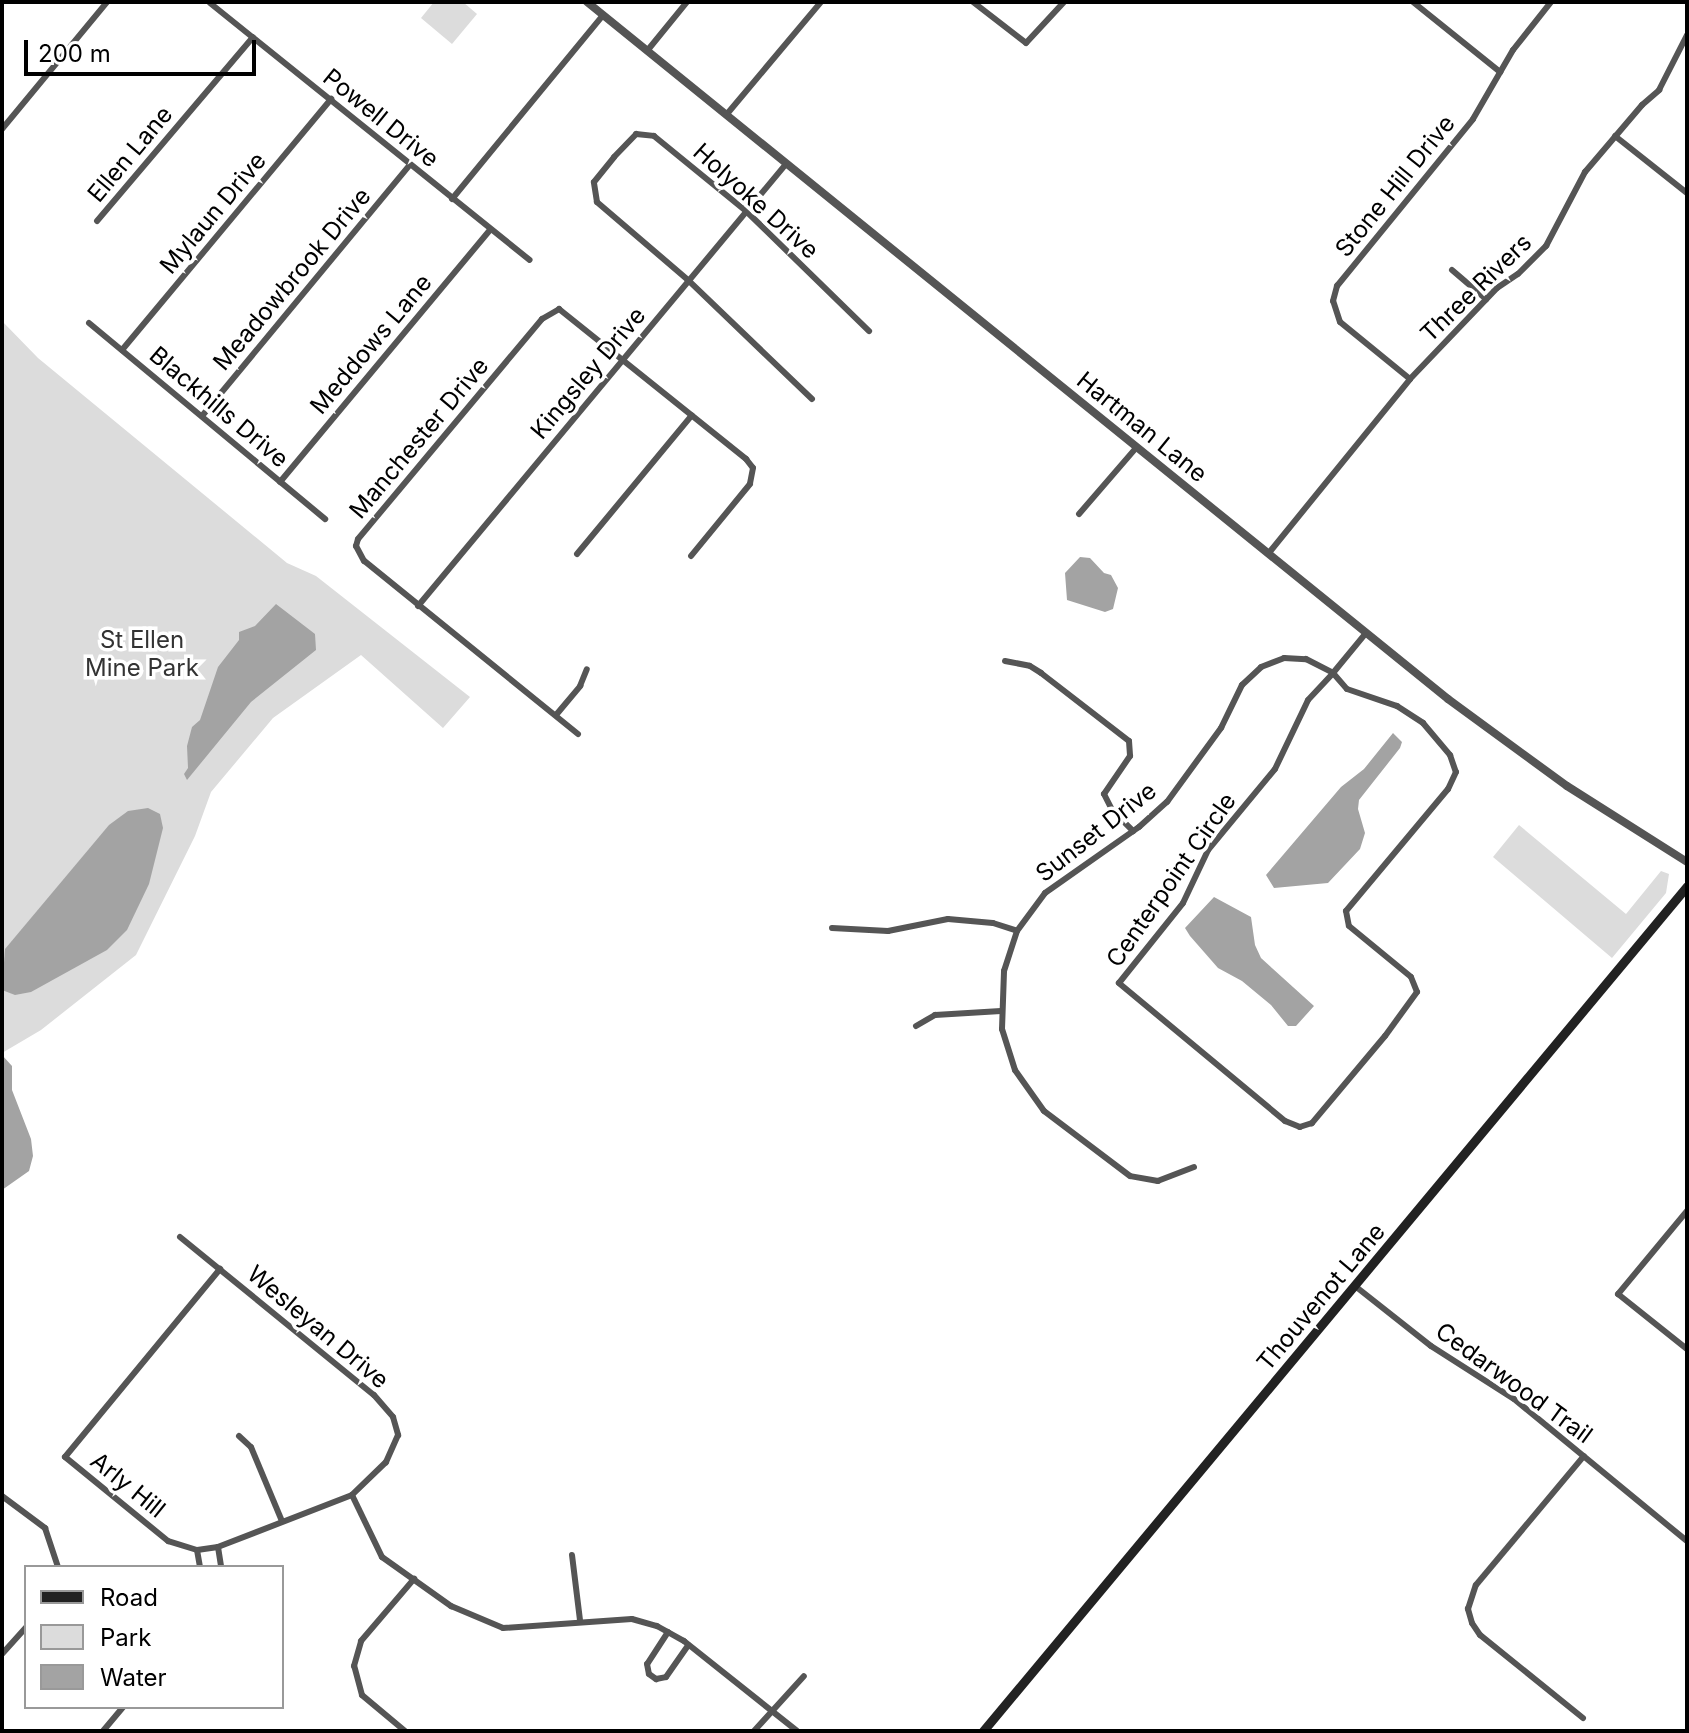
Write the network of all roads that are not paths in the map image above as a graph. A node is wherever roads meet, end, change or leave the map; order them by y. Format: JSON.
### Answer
{"nodes":[{"id":1,"x":107,"y":2,"type":"edge"},
{"id":2,"x":587,"y":2,"type":"edge"},
{"id":3,"x":687,"y":2,"type":"edge"},
{"id":4,"x":821,"y":2,"type":"edge"},
{"id":5,"x":973,"y":2,"type":"edge"},
{"id":6,"x":1064,"y":2,"type":"edge"},
{"id":7,"x":1413,"y":2,"type":"edge"},
{"id":8,"x":1551,"y":2,"type":"edge"},
{"id":9,"x":210,"y":3,"type":"edge"},
{"id":10,"x":603,"y":15,"type":"junction"},
{"id":11,"x":1687,"y":35,"type":"edge"},
{"id":12,"x":253,"y":37,"type":"junction"},
{"id":13,"x":647,"y":51,"type":"junction"},
{"id":14,"x":1500,"y":72,"type":"junction"},
{"id":15,"x":331,"y":99,"type":"junction"},
{"id":16,"x":727,"y":114,"type":"junction"},
{"id":17,"x":2,"y":129,"type":"edge"},
{"id":18,"x":1615,"y":136,"type":"junction"},
{"id":19,"x":786,"y":164,"type":"junction"},
{"id":20,"x":410,"y":165,"type":"junction"},
{"id":21,"x":1687,"y":193,"type":"edge"},
{"id":22,"x":452,"y":199,"type":"junction"},
{"id":23,"x":746,"y":211,"type":"junction"},
{"id":24,"x":97,"y":221,"type":"dead end"},
{"id":25,"x":490,"y":230,"type":"junction"},
{"id":26,"x":530,"y":260,"type":"dead end"},
{"id":27,"x":1452,"y":270,"type":"dead end"},
{"id":28,"x":688,"y":280,"type":"junction"},
{"id":29,"x":1486,"y":299,"type":"junction"},
{"id":30,"x":89,"y":323,"type":"dead end"},
{"id":31,"x":869,"y":331,"type":"dead end"},
{"id":32,"x":122,"y":350,"type":"junction"},
{"id":33,"x":623,"y":359,"type":"junction"},
{"id":34,"x":1410,"y":379,"type":"junction"},
{"id":35,"x":812,"y":399,"type":"dead end"},
{"id":36,"x":692,"y":415,"type":"junction"},
{"id":37,"x":202,"y":416,"type":"junction"},
{"id":38,"x":1136,"y":448,"type":"junction"},
{"id":39,"x":280,"y":482,"type":"junction"},
{"id":40,"x":1079,"y":514,"type":"dead end"},
{"id":41,"x":325,"y":519,"type":"dead end"},
{"id":42,"x":577,"y":554,"type":"dead end"},
{"id":43,"x":1268,"y":554,"type":"junction"},
{"id":44,"x":691,"y":556,"type":"dead end"},
{"id":45,"x":418,"y":606,"type":"junction"},
{"id":46,"x":1366,"y":633,"type":"junction"},
{"id":47,"x":1005,"y":661,"type":"dead end"},
{"id":48,"x":587,"y":669,"type":"dead end"},
{"id":49,"x":1333,"y":673,"type":"junction"},
{"id":50,"x":556,"y":715,"type":"junction"},
{"id":51,"x":578,"y":734,"type":"dead end"},
{"id":52,"x":1133,"y":831,"type":"junction"},
{"id":53,"x":1687,"y":862,"type":"edge"},
{"id":54,"x":1687,"y":886,"type":"edge"},
{"id":55,"x":832,"y":928,"type":"dead end"},
{"id":56,"x":1017,"y":931,"type":"junction"},
{"id":57,"x":1001,"y":1011,"type":"junction"},
{"id":58,"x":916,"y":1026,"type":"dead end"},
{"id":59,"x":1194,"y":1167,"type":"dead end"},
{"id":60,"x":1687,"y":1211,"type":"edge"},
{"id":61,"x":180,"y":1237,"type":"dead end"},
{"id":62,"x":220,"y":1269,"type":"junction"},
{"id":63,"x":1355,"y":1286,"type":"junction"},
{"id":64,"x":1687,"y":1349,"type":"edge"},
{"id":65,"x":239,"y":1436,"type":"dead end"},
{"id":66,"x":1584,"y":1456,"type":"junction"},
{"id":67,"x":352,"y":1495,"type":"junction"},
{"id":68,"x":2,"y":1496,"type":"edge"},
{"id":69,"x":282,"y":1521,"type":"junction"},
{"id":70,"x":1687,"y":1541,"type":"edge"},
{"id":71,"x":218,"y":1547,"type":"junction"},
{"id":72,"x":197,"y":1550,"type":"junction"},
{"id":73,"x":572,"y":1555,"type":"dead end"},
{"id":74,"x":57,"y":1565,"type":"edge"},
{"id":75,"x":200,"y":1565,"type":"edge"},
{"id":76,"x":221,"y":1565,"type":"edge"},
{"id":77,"x":414,"y":1579,"type":"junction"},
{"id":78,"x":580,"y":1620,"type":"junction"},
{"id":79,"x":24,"y":1629,"type":"edge"},
{"id":80,"x":668,"y":1632,"type":"junction"},
{"id":81,"x":688,"y":1645,"type":"junction"},
{"id":82,"x":2,"y":1654,"type":"edge"},
{"id":83,"x":804,"y":1676,"type":"dead end"},
{"id":84,"x":121,"y":1709,"type":"edge"},
{"id":85,"x":771,"y":1709,"type":"junction"},
{"id":86,"x":1583,"y":1718,"type":"dead end"},
{"id":87,"x":103,"y":1731,"type":"edge"},
{"id":88,"x":405,"y":1731,"type":"edge"},
{"id":89,"x":754,"y":1731,"type":"edge"},
{"id":90,"x":797,"y":1731,"type":"edge"},
{"id":91,"x":983,"y":1731,"type":"edge"}],
"edges":[{"from":1,"to":17,"type":"street"},
{"from":2,"to":10,"type":"street","name":"Hartman Lane"},
{"from":3,"to":13,"type":"street"},
{"from":4,"to":16,"type":"street"},
{"from":5,"to":6,"type":"street"},
{"from":7,"to":14,"type":"street"},
{"from":8,"to":14,"type":"street","name":"Stone Hill Drive"},
{"from":9,"to":12,"type":"street","name":"Powell Drive"},
{"from":10,"to":13,"type":"street","name":"Hartman Lane"},
{"from":10,"to":22,"type":"street"},
{"from":11,"to":18,"type":"street","name":"Three Rivers"},
{"from":12,"to":15,"type":"street","name":"Powell Drive"},
{"from":12,"to":24,"type":"street","name":"Ellen Lane"},
{"from":13,"to":16,"type":"street","name":"Hartman Lane"},
{"from":14,"to":34,"type":"street","name":"Stone Hill Drive"},
{"from":15,"to":20,"type":"street","name":"Powell Drive"},
{"from":15,"to":32,"type":"street","name":"Mylaun Drive"},
{"from":16,"to":19,"type":"street","name":"Hartman Lane"},
{"from":18,"to":21,"type":"street"},
{"from":18,"to":29,"type":"street","name":"Three Rivers"},
{"from":19,"to":23,"type":"street","name":"Kingsley Drive"},
{"from":19,"to":38,"type":"street","name":"Hartman Lane"},
{"from":20,"to":22,"type":"street","name":"Powell Drive"},
{"from":20,"to":37,"type":"street","name":"Meadowbrook Drive"},
{"from":22,"to":25,"type":"street","name":"Powell Drive"},
{"from":23,"to":28,"type":"street","name":"Kingsley Drive"},
{"from":23,"to":28,"type":"street","name":"Holyoke Drive"},
{"from":23,"to":31,"type":"street","name":"Holyoke Drive"},
{"from":25,"to":26,"type":"street","name":"Powell Drive"},
{"from":25,"to":39,"type":"street","name":"Meddows Lane"},
{"from":27,"to":29,"type":"street"},
{"from":28,"to":33,"type":"street","name":"Kingsley Drive"},
{"from":28,"to":35,"type":"street"},
{"from":29,"to":34,"type":"street","name":"Three Rivers"},
{"from":30,"to":32,"type":"street","name":"Blackhills Drive"},
{"from":32,"to":37,"type":"street","name":"Blackhills Drive"},
{"from":33,"to":36,"type":"street"},
{"from":33,"to":45,"type":"street","name":"Kingsley Drive"},
{"from":33,"to":45,"type":"street","name":"Manchester Drive"},
{"from":34,"to":43,"type":"street","name":"Three Rivers"},
{"from":36,"to":42,"type":"street"},
{"from":36,"to":44,"type":"street"},
{"from":37,"to":39,"type":"street","name":"Blackhills Drive"},
{"from":38,"to":40,"type":"street"},
{"from":38,"to":43,"type":"street","name":"Hartman Lane"},
{"from":39,"to":41,"type":"street","name":"Blackhills Drive"},
{"from":43,"to":46,"type":"street","name":"Hartman Lane"},
{"from":45,"to":50,"type":"street","name":"Manchester Drive"},
{"from":46,"to":49,"type":"street","name":"Centerpoint Circle"},
{"from":46,"to":53,"type":"street","name":"Hartman Lane"},
{"from":47,"to":52,"type":"street"},
{"from":48,"to":50,"type":"street"},
{"from":49,"to":49,"type":"street","name":"Centerpoint Circle"},
{"from":49,"to":52,"type":"street","name":"Sunset Drive"},
{"from":50,"to":51,"type":"street","name":"Manchester Drive"},
{"from":52,"to":56,"type":"street","name":"Sunset Drive"},
{"from":54,"to":63,"type":"main road","name":"Thouvenot Lane"},
{"from":55,"to":56,"type":"street"},
{"from":56,"to":57,"type":"street","name":"Sunset Drive"},
{"from":57,"to":58,"type":"street"},
{"from":57,"to":59,"type":"street","name":"Sunset Drive"},
{"from":60,"to":64,"type":"street"},
{"from":61,"to":62,"type":"street","name":"Wesleyan Drive"},
{"from":62,"to":67,"type":"street","name":"Wesleyan Drive"},
{"from":62,"to":72,"type":"street","name":"Arly Hill"},
{"from":63,"to":66,"type":"street","name":"Cedarwood Trail"},
{"from":63,"to":91,"type":"main road","name":"Thouvenot Lane"},
{"from":65,"to":69,"type":"street"},
{"from":66,"to":70,"type":"street","name":"Cedarwood Trail"},
{"from":66,"to":86,"type":"street"},
{"from":67,"to":69,"type":"street"},
{"from":67,"to":77,"type":"street"},
{"from":68,"to":74,"type":"street"},
{"from":69,"to":71,"type":"street"},
{"from":71,"to":72,"type":"street"},
{"from":71,"to":76,"type":"street"},
{"from":72,"to":75,"type":"street"},
{"from":73,"to":78,"type":"street"},
{"from":77,"to":78,"type":"street"},
{"from":77,"to":88,"type":"street"},
{"from":78,"to":80,"type":"street"},
{"from":79,"to":82,"type":"street"},
{"from":80,"to":81,"type":"street"},
{"from":80,"to":81,"type":"street"},
{"from":81,"to":85,"type":"street"},
{"from":83,"to":85,"type":"street"},
{"from":84,"to":87,"type":"street"},
{"from":85,"to":89,"type":"street"},
{"from":85,"to":90,"type":"street"}]}
